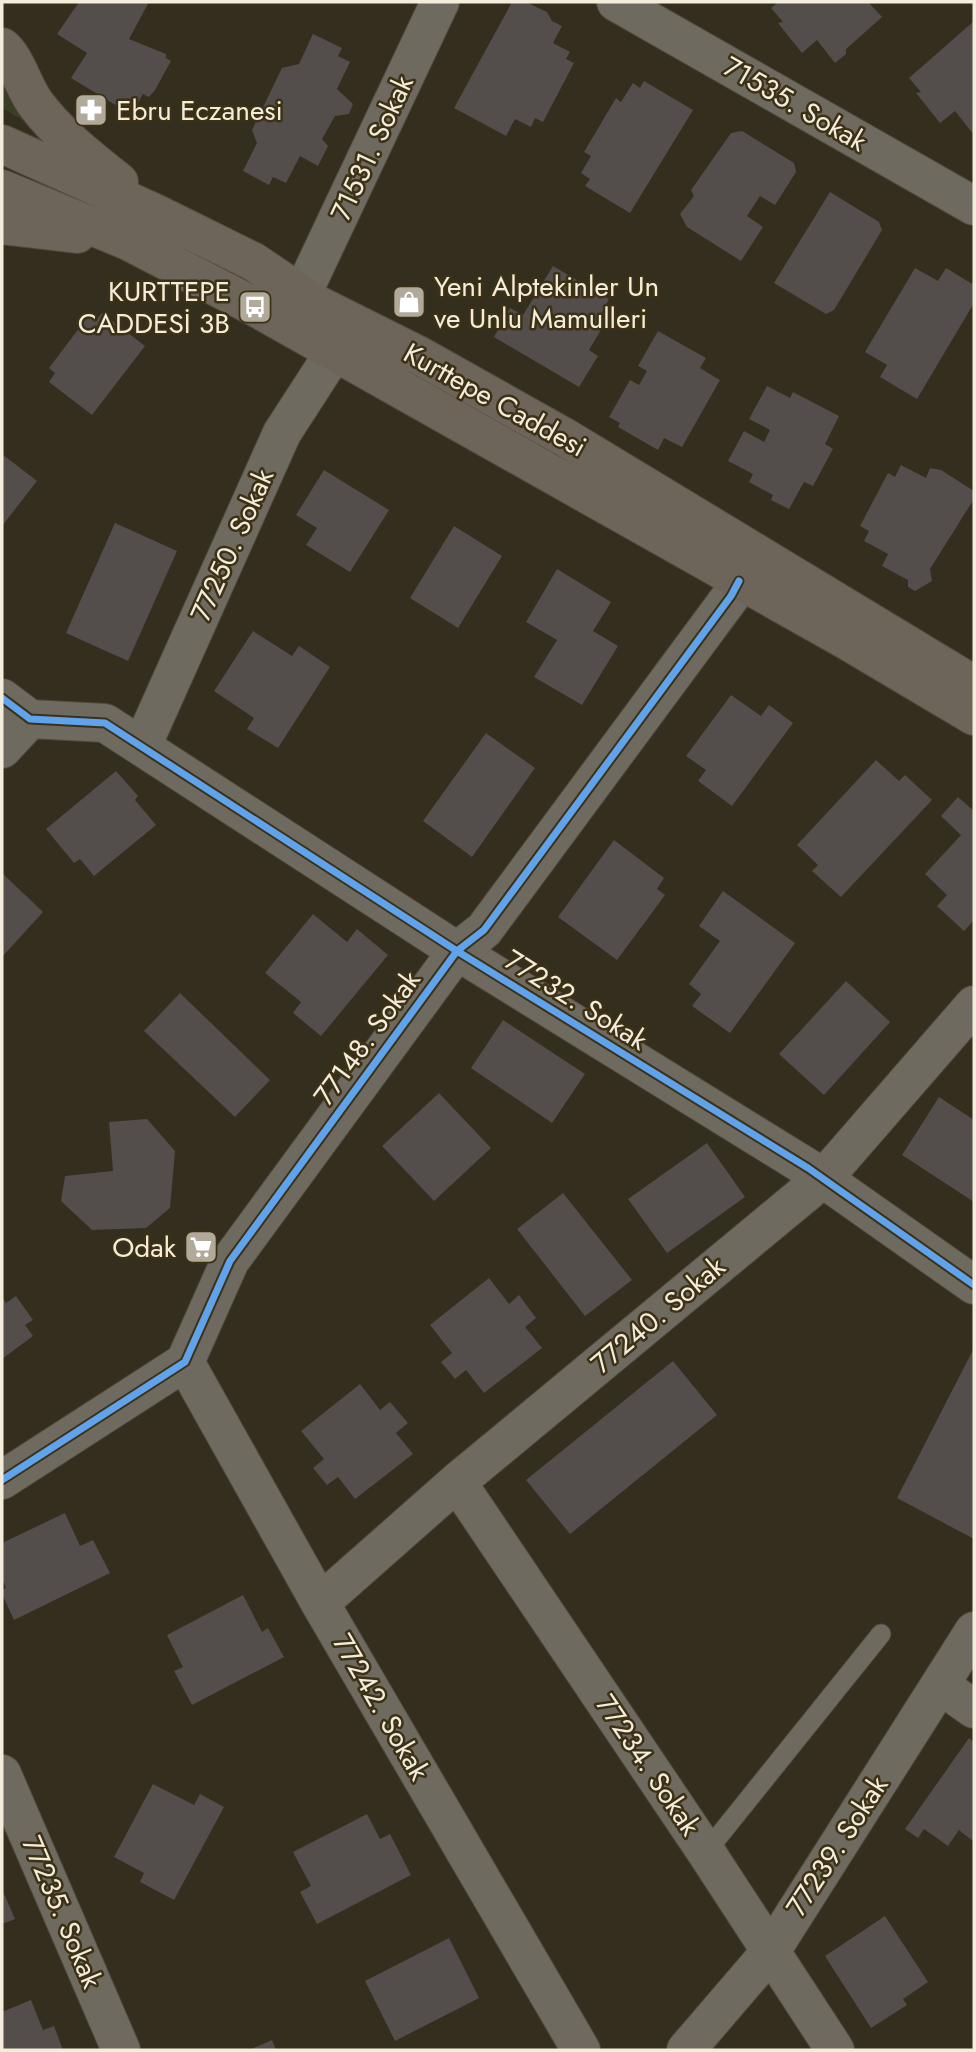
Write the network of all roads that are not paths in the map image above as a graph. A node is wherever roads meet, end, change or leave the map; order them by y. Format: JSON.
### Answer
{"nodes":[{"id":1,"x":440,"y":2,"type":"edge"},
{"id":2,"x":617,"y":2,"type":"edge"},
{"id":3,"x":2,"y":47,"type":"edge"},
{"id":4,"x":2,"y":144,"type":"edge"},
{"id":5,"x":2,"y":189,"type":"edge"},
{"id":6,"x":966,"y":190,"type":"edge"},
{"id":7,"x":155,"y":212,"type":"junction"},
{"id":8,"x":2,"y":226,"type":"edge"},
{"id":9,"x":128,"y":241,"type":"junction"},
{"id":10,"x":302,"y":293,"type":"junction"},
{"id":11,"x":335,"y":351,"type":"junction"},
{"id":12,"x":739,"y":581,"type":"junction"},
{"id":13,"x":974,"y":685,"type":"edge"},
{"id":14,"x":16,"y":708,"type":"edge"},
{"id":15,"x":974,"y":716,"type":"edge"},
{"id":16,"x":142,"y":746,"type":"junction"},
{"id":17,"x":2,"y":749,"type":"edge"},
{"id":18,"x":457,"y":951,"type":"junction"},
{"id":19,"x":974,"y":1005,"type":"edge"},
{"id":20,"x":822,"y":1178,"type":"junction"},
{"id":21,"x":974,"y":1285,"type":"edge"},
{"id":22,"x":185,"y":1362,"type":"junction"},
{"id":23,"x":2,"y":1480,"type":"edge"},
{"id":24,"x":457,"y":1482,"type":"junction"},
{"id":25,"x":320,"y":1603,"type":"junction"},
{"id":26,"x":974,"y":1632,"type":"edge"},
{"id":27,"x":881,"y":1634,"type":"dead end"},
{"id":28,"x":940,"y":1685,"type":"junction"},
{"id":29,"x":974,"y":1709,"type":"edge"},
{"id":30,"x":2,"y":1774,"type":"edge"},
{"id":31,"x":706,"y":1852,"type":"junction"},
{"id":32,"x":771,"y":1951,"type":"junction"},
{"id":33,"x":121,"y":2050,"type":"edge"},
{"id":34,"x":580,"y":2050,"type":"edge"},
{"id":35,"x":686,"y":2050,"type":"edge"},
{"id":36,"x":835,"y":2050,"type":"edge"}],
"edges":[{"from":1,"to":10,"type":"street","name":"71531. Sokak"},
{"from":2,"to":6,"type":"street","name":"71535. Sokak"},
{"from":3,"to":7,"type":"main road"},
{"from":4,"to":7,"type":"main road","name":"Kurttepe Caddesi"},
{"from":5,"to":9,"type":"main road","name":"Kurttepe Caddesi"},
{"from":7,"to":10,"type":"main road","name":"Kurttepe Caddesi"},
{"from":8,"to":9,"type":"main road"},
{"from":9,"to":11,"type":"main road","name":"Kurttepe Caddesi"},
{"from":10,"to":13,"type":"main road","name":"Kurttepe Caddesi"},
{"from":11,"to":12,"type":"main road","name":"Kurttepe Caddesi"},
{"from":11,"to":16,"type":"street","name":"77250. Sokak"},
{"from":12,"to":15,"type":"main road","name":"Kurttepe Caddesi"},
{"from":12,"to":18,"type":"street","name":"77148. Sokak"},
{"from":14,"to":16,"type":"street","name":"77232. Sokak"},
{"from":14,"to":17,"type":"street"},
{"from":16,"to":18,"type":"street","name":"77232. Sokak"},
{"from":18,"to":20,"type":"street","name":"77232. Sokak"},
{"from":18,"to":22,"type":"street","name":"77148. Sokak"},
{"from":19,"to":20,"type":"street","name":"77240. Sokak"},
{"from":20,"to":21,"type":"street","name":"77232. Sokak"},
{"from":20,"to":24,"type":"street","name":"77240. Sokak"},
{"from":22,"to":23,"type":"street"},
{"from":22,"to":25,"type":"street","name":"77242. Sokak"},
{"from":24,"to":25,"type":"street","name":"77240. Sokak"},
{"from":24,"to":31,"type":"street","name":"77234. Sokak"},
{"from":25,"to":34,"type":"street","name":"77242. Sokak"},
{"from":26,"to":28,"type":"street","name":"77239. Sokak"},
{"from":27,"to":31,"type":"lane"},
{"from":28,"to":29,"type":"street"},
{"from":28,"to":32,"type":"street","name":"77239. Sokak"},
{"from":30,"to":33,"type":"street","name":"77235. Sokak"},
{"from":31,"to":32,"type":"street","name":"77234. Sokak"},
{"from":32,"to":35,"type":"street","name":"77239. Sokak"},
{"from":32,"to":36,"type":"street","name":"77234. Sokak"}]}
